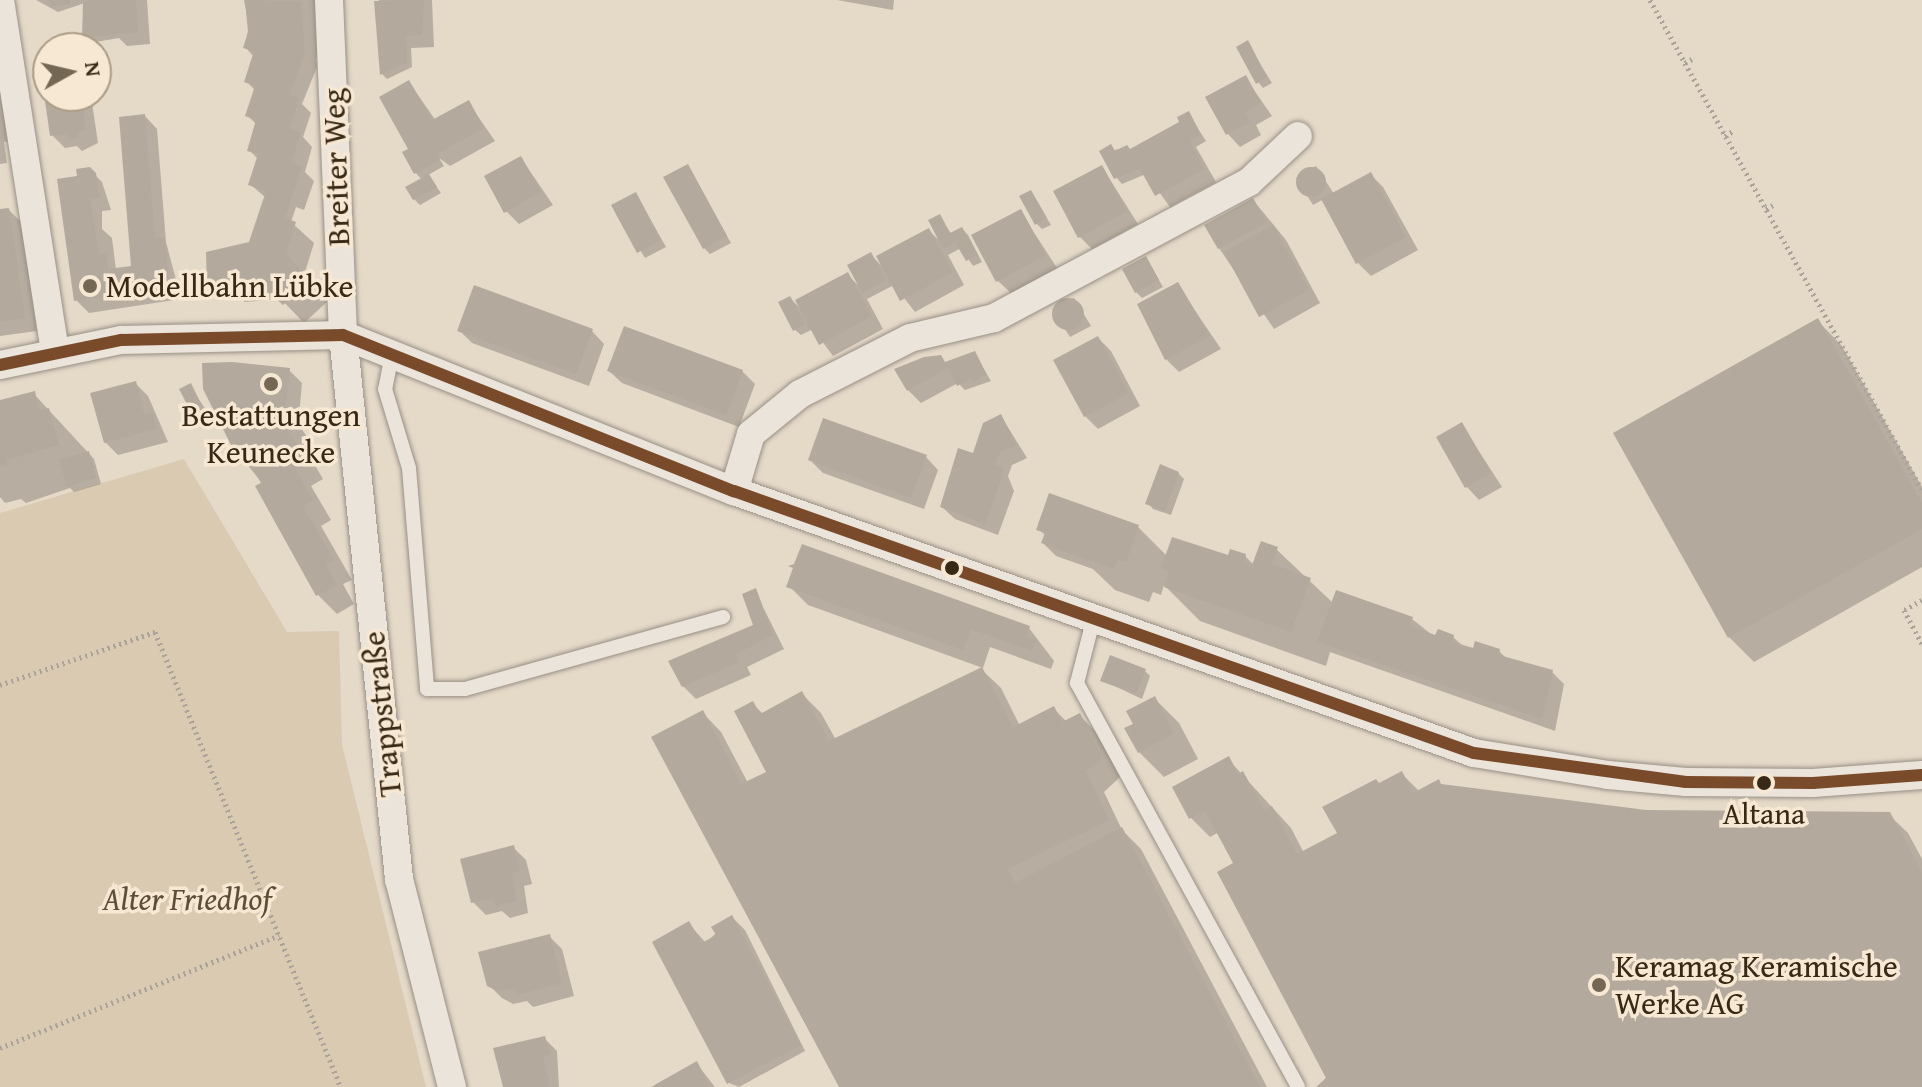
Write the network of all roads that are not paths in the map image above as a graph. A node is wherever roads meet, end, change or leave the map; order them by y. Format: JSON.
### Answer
{"nodes":[{"id":1,"x":0,"y":0,"type":"edge"},
{"id":2,"x":329,"y":0,"type":"edge"},
{"id":3,"x":1298,"y":136,"type":"dead end"},
{"id":4,"x":343,"y":335,"type":"junction"},
{"id":5,"x":55,"y":351,"type":"junction"},
{"id":6,"x":392,"y":354,"type":"junction"},
{"id":7,"x":0,"y":365,"type":"edge"},
{"id":8,"x":734,"y":491,"type":"junction"},
{"id":9,"x":723,"y":617,"type":"dead end"},
{"id":10,"x":1093,"y":621,"type":"junction"},
{"id":11,"x":1922,"y":775,"type":"edge"},
{"id":12,"x":452,"y":1087,"type":"edge"},
{"id":13,"x":1298,"y":1087,"type":"edge"}],
"edges":[{"from":1,"to":5,"type":"street"},
{"from":2,"to":4,"type":"street","name":"Breiter Weg"},
{"from":3,"to":8,"type":"street"},
{"from":4,"to":5,"type":"street"},
{"from":4,"to":6,"type":"street"},
{"from":4,"to":12,"type":"street","name":"Trappstraße"},
{"from":5,"to":7,"type":"street"},
{"from":6,"to":8,"type":"street"},
{"from":6,"to":9,"type":"lane"},
{"from":8,"to":10,"type":"street"},
{"from":10,"to":11,"type":"street"},
{"from":10,"to":13,"type":"lane"}]}
